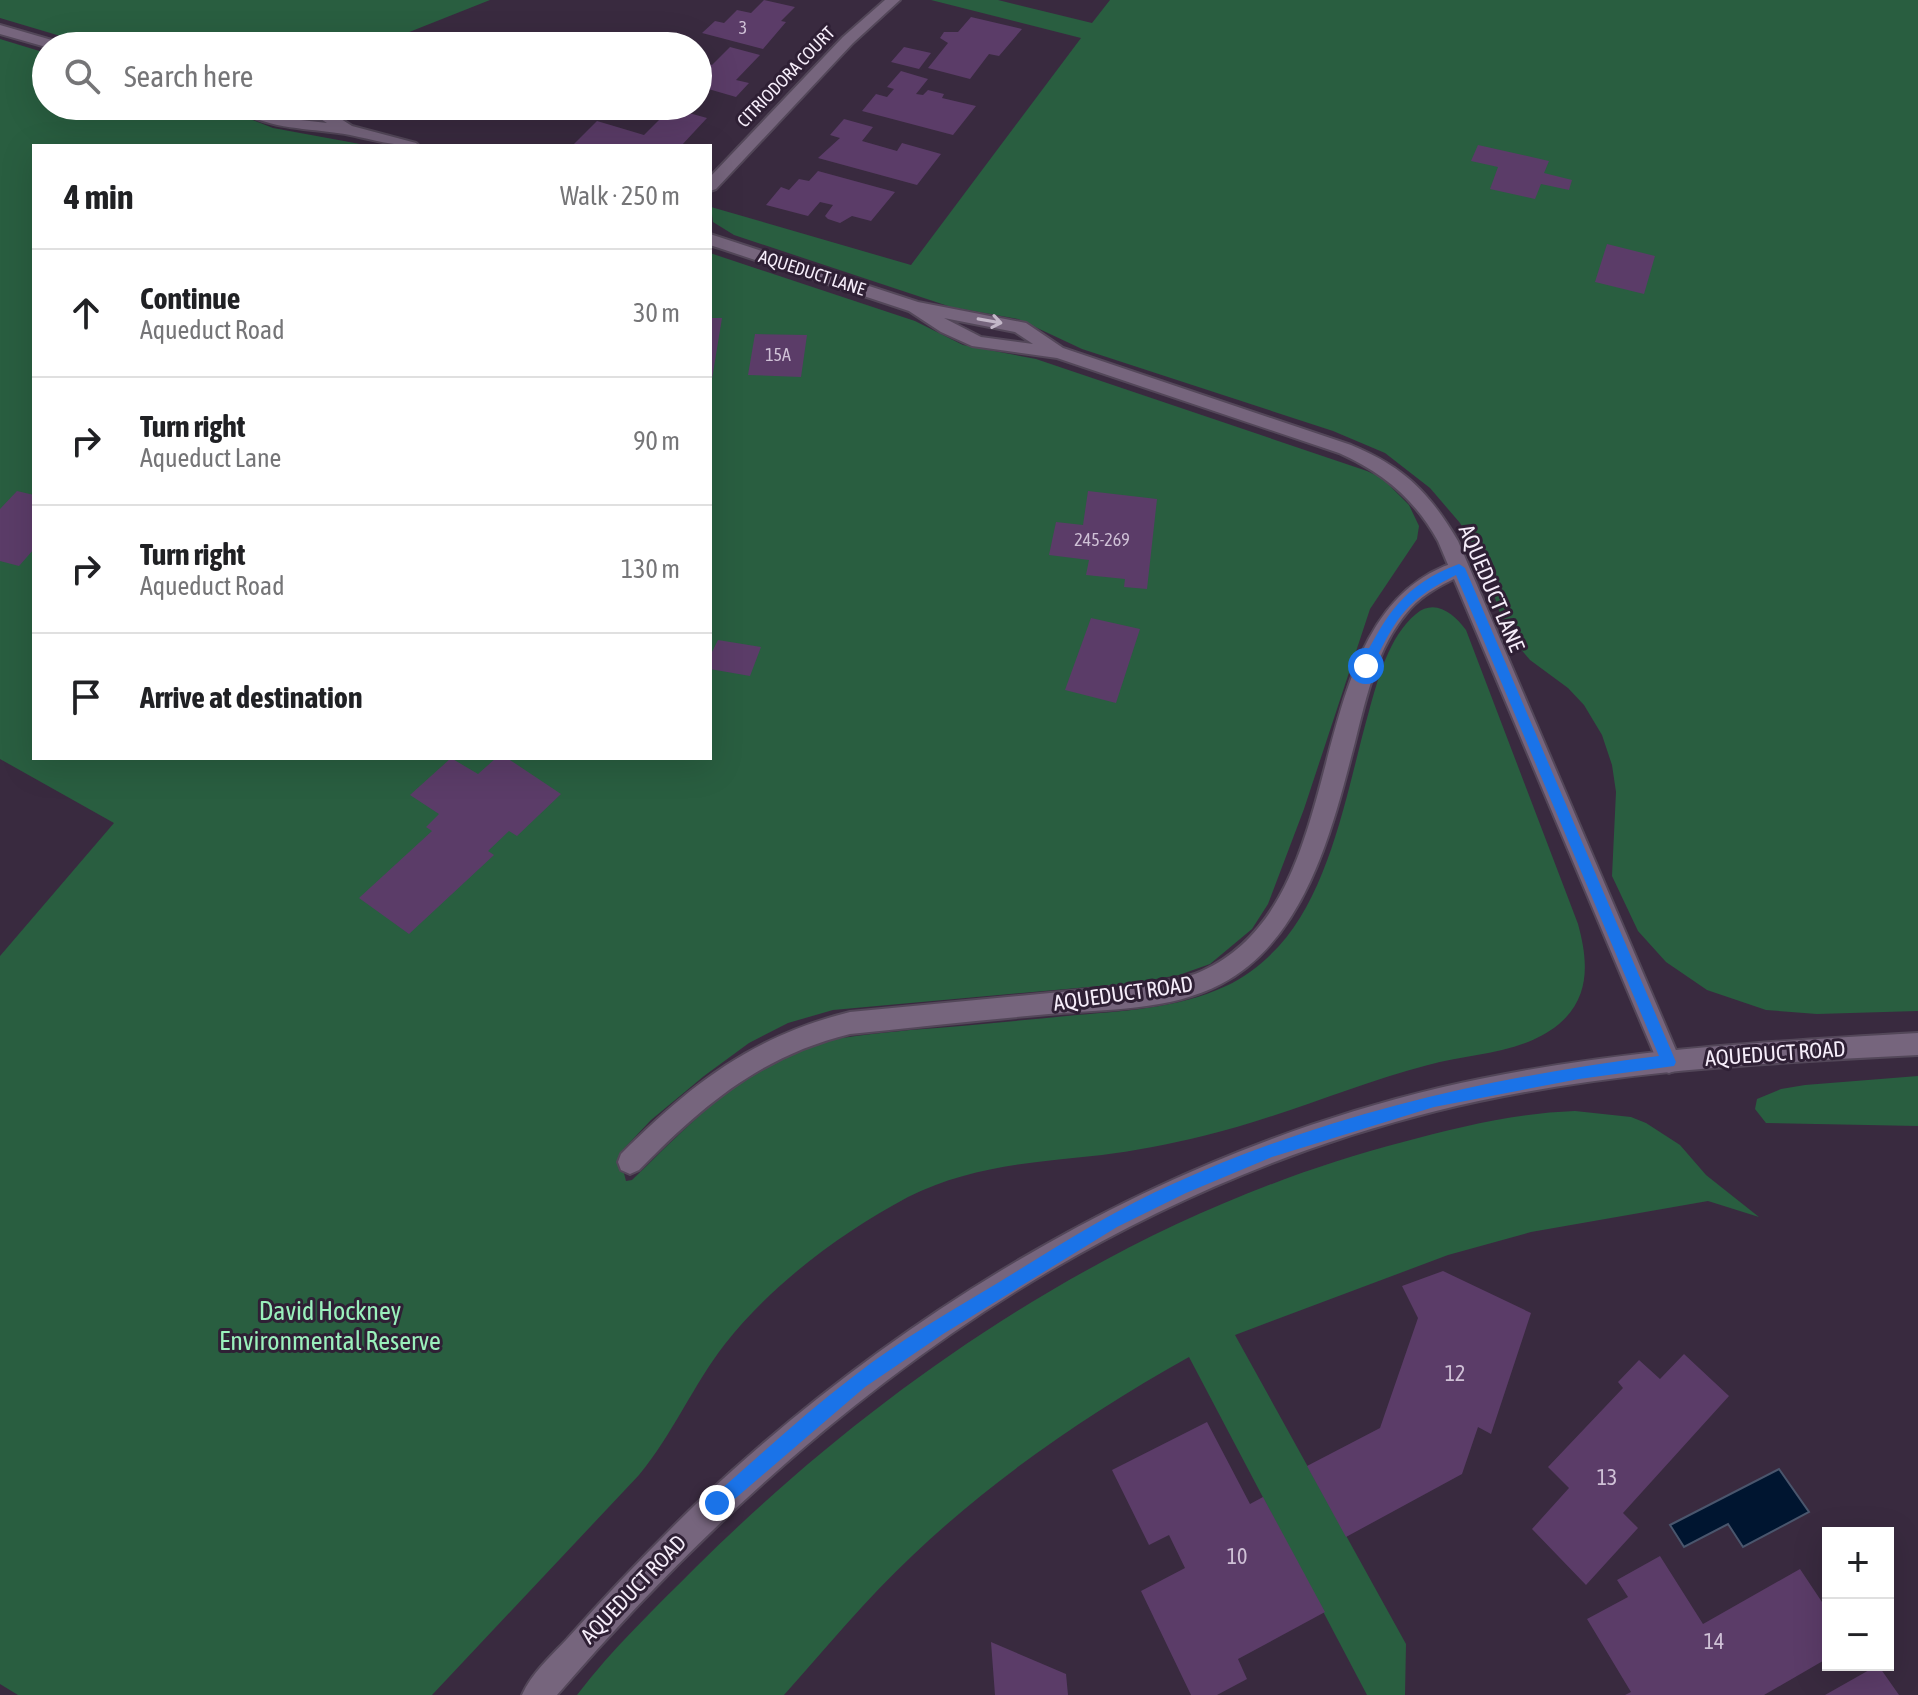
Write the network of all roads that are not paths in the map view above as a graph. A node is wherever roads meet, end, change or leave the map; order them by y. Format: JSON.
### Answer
{"nodes":[{"id":1,"x":893,"y":0,"type":"edge"},
{"id":2,"x":0,"y":29,"type":"edge"},
{"id":3,"x":32,"y":39,"type":"edge"},
{"id":4,"x":281,"y":120,"type":"edge"},
{"id":5,"x":333,"y":120,"type":"edge"},
{"id":6,"x":349,"y":130,"type":"junction"},
{"id":7,"x":403,"y":144,"type":"edge"},
{"id":8,"x":712,"y":184,"type":"edge"},
{"id":9,"x":712,"y":240,"type":"edge"},
{"id":10,"x":1459,"y":568,"type":"junction"},
{"id":11,"x":1918,"y":1044,"type":"edge"},
{"id":12,"x":1669,"y":1062,"type":"junction"},
{"id":13,"x":630,"y":1162,"type":"dead end"},
{"id":14,"x":537,"y":1695,"type":"edge"}],
"edges":[{"from":1,"to":8,"type":"street","name":"CITRIODORA COURT"},
{"from":2,"to":3,"type":"street"},
{"from":4,"to":6,"type":"street"},
{"from":5,"to":6,"type":"street"},
{"from":6,"to":7,"type":"street"},
{"from":9,"to":10,"type":"street","name":"AQUEDUCT LANE"},
{"from":10,"to":12,"type":"street","name":"AQUEDUCT LANE"},
{"from":10,"to":13,"type":"street","name":"AQUEDUCT ROAD"},
{"from":11,"to":12,"type":"street","name":"AQUEDUCT ROAD"},
{"from":12,"to":14,"type":"street","name":"AQUEDUCT ROAD"}]}
